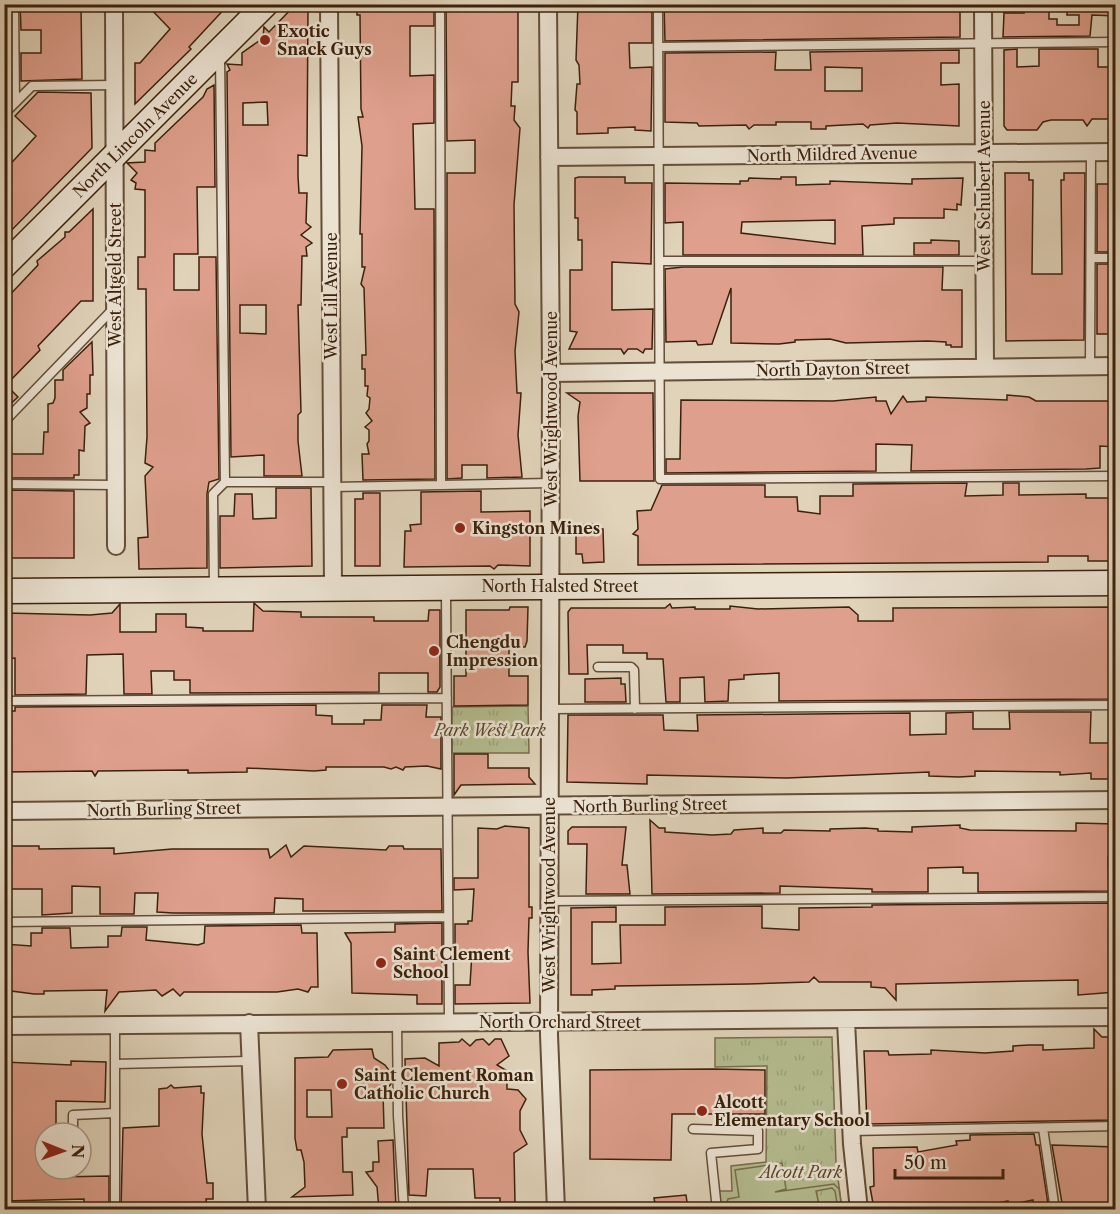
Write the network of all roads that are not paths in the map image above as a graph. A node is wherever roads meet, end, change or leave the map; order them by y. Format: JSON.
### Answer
{"nodes":[{"id":1,"x":14,"y":4,"type":"edge"},
{"id":2,"x":114,"y":4,"type":"edge"},
{"id":3,"x":266,"y":4,"type":"edge"},
{"id":4,"x":329,"y":4,"type":"edge"},
{"id":5,"x":440,"y":4,"type":"edge"},
{"id":6,"x":549,"y":4,"type":"edge"},
{"id":7,"x":658,"y":4,"type":"edge"},
{"id":8,"x":983,"y":4,"type":"edge"},
{"id":9,"x":1116,"y":42,"type":"edge"},
{"id":10,"x":983,"y":44,"type":"junction"},
{"id":11,"x":658,"y":47,"type":"junction"},
{"id":12,"x":220,"y":51,"type":"junction"},
{"id":13,"x":114,"y":85,"type":"junction"},
{"id":14,"x":15,"y":102,"type":"junction"},
{"id":15,"x":4,"y":114,"type":"edge"},
{"id":16,"x":1091,"y":152,"type":"junction"},
{"id":17,"x":1116,"y":152,"type":"edge"},
{"id":18,"x":984,"y":153,"type":"junction"},
{"id":19,"x":114,"y":155,"type":"junction"},
{"id":20,"x":659,"y":156,"type":"junction"},
{"id":21,"x":549,"y":157,"type":"junction"},
{"id":22,"x":1091,"y":258,"type":"junction"},
{"id":23,"x":1116,"y":258,"type":"edge"},
{"id":24,"x":660,"y":261,"type":"junction"},
{"id":25,"x":984,"y":261,"type":"junction"},
{"id":26,"x":4,"y":266,"type":"edge"},
{"id":27,"x":115,"y":307,"type":"junction"},
{"id":28,"x":1090,"y":366,"type":"junction"},
{"id":29,"x":1116,"y":366,"type":"edge"},
{"id":30,"x":985,"y":368,"type":"junction"},
{"id":31,"x":660,"y":371,"type":"junction"},
{"id":32,"x":551,"y":373,"type":"junction"},
{"id":33,"x":4,"y":422,"type":"edge"},
{"id":34,"x":1116,"y":476,"type":"edge"},
{"id":35,"x":225,"y":482,"type":"junction"},
{"id":36,"x":551,"y":483,"type":"junction"},
{"id":37,"x":4,"y":484,"type":"edge"},
{"id":38,"x":333,"y":484,"type":"junction"},
{"id":39,"x":116,"y":485,"type":"junction"},
{"id":40,"x":441,"y":485,"type":"junction"},
{"id":41,"x":116,"y":546,"type":"dead end"},
{"id":42,"x":1116,"y":583,"type":"edge"},
{"id":43,"x":446,"y":587,"type":"junction"},
{"id":44,"x":551,"y":587,"type":"junction"},
{"id":45,"x":333,"y":588,"type":"junction"},
{"id":46,"x":214,"y":589,"type":"junction"},
{"id":47,"x":4,"y":591,"type":"edge"},
{"id":48,"x":598,"y":667,"type":"dead end"},
{"id":49,"x":447,"y":698,"type":"junction"},
{"id":50,"x":4,"y":701,"type":"edge"},
{"id":51,"x":1116,"y":705,"type":"edge"},
{"id":52,"x":549,"y":709,"type":"junction"},
{"id":53,"x":635,"y":709,"type":"junction"},
{"id":54,"x":1116,"y":800,"type":"edge"},
{"id":55,"x":548,"y":805,"type":"junction"},
{"id":56,"x":447,"y":806,"type":"junction"},
{"id":57,"x":4,"y":811,"type":"edge"},
{"id":58,"x":1116,"y":897,"type":"edge"},
{"id":59,"x":549,"y":901,"type":"junction"},
{"id":60,"x":448,"y":917,"type":"junction"},
{"id":61,"x":4,"y":922,"type":"edge"},
{"id":62,"x":1116,"y":1017,"type":"edge"},
{"id":63,"x":846,"y":1021,"type":"junction"},
{"id":64,"x":397,"y":1022,"type":"junction"},
{"id":65,"x":448,"y":1022,"type":"junction"},
{"id":66,"x":549,"y":1022,"type":"junction"},
{"id":67,"x":249,"y":1023,"type":"junction"},
{"id":68,"x":115,"y":1025,"type":"junction"},
{"id":69,"x":4,"y":1026,"type":"edge"},
{"id":70,"x":250,"y":1061,"type":"junction"},
{"id":71,"x":115,"y":1064,"type":"junction"},
{"id":72,"x":115,"y":1113,"type":"junction"},
{"id":73,"x":73,"y":1121,"type":"edge"},
{"id":74,"x":1116,"y":1126,"type":"edge"},
{"id":75,"x":1043,"y":1128,"type":"junction"},
{"id":76,"x":693,"y":1129,"type":"dead end"},
{"id":77,"x":851,"y":1131,"type":"junction"},
{"id":78,"x":115,"y":1209,"type":"edge"},
{"id":79,"x":257,"y":1209,"type":"edge"},
{"id":80,"x":404,"y":1209,"type":"edge"},
{"id":81,"x":556,"y":1209,"type":"edge"},
{"id":82,"x":717,"y":1209,"type":"edge"},
{"id":83,"x":859,"y":1209,"type":"edge"},
{"id":84,"x":1055,"y":1209,"type":"edge"}],
"edges":[{"from":1,"to":14,"type":"lane"},
{"from":2,"to":13,"type":"street","name":"West Altgeld Street"},
{"from":3,"to":12,"type":"main road","name":"North Lincoln Avenue"},
{"from":4,"to":38,"type":"street","name":"West Lill Avenue"},
{"from":5,"to":40,"type":"lane"},
{"from":6,"to":21,"type":"street","name":"West Wrightwood Avenue"},
{"from":7,"to":11,"type":"lane"},
{"from":8,"to":10,"type":"street","name":"West Schubert Avenue"},
{"from":9,"to":10,"type":"lane"},
{"from":10,"to":11,"type":"lane"},
{"from":10,"to":18,"type":"street","name":"West Schubert Avenue"},
{"from":11,"to":20,"type":"lane"},
{"from":12,"to":19,"type":"main road","name":"North Lincoln Avenue"},
{"from":12,"to":35,"type":"lane"},
{"from":13,"to":14,"type":"lane"},
{"from":13,"to":19,"type":"street","name":"West Altgeld Street"},
{"from":14,"to":15,"type":"lane"},
{"from":16,"to":17,"type":"street","name":"North Mildred Avenue"},
{"from":16,"to":18,"type":"street","name":"North Mildred Avenue"},
{"from":16,"to":22,"type":"lane"},
{"from":18,"to":20,"type":"street","name":"North Mildred Avenue"},
{"from":18,"to":25,"type":"street","name":"West Schubert Avenue"},
{"from":19,"to":26,"type":"main road","name":"North Lincoln Avenue"},
{"from":19,"to":27,"type":"street","name":"West Altgeld Street"},
{"from":20,"to":21,"type":"street","name":"North Mildred Avenue"},
{"from":20,"to":24,"type":"lane"},
{"from":21,"to":32,"type":"street","name":"West Wrightwood Avenue"},
{"from":22,"to":23,"type":"lane"},
{"from":22,"to":28,"type":"lane"},
{"from":24,"to":25,"type":"lane"},
{"from":24,"to":31,"type":"lane"},
{"from":25,"to":30,"type":"street","name":"West Schubert Avenue"},
{"from":27,"to":33,"type":"lane"},
{"from":27,"to":39,"type":"street","name":"West Altgeld Street"},
{"from":28,"to":29,"type":"street","name":"North Dayton Street"},
{"from":28,"to":30,"type":"street","name":"North Dayton Street"},
{"from":30,"to":31,"type":"street","name":"North Dayton Street"},
{"from":31,"to":32,"type":"street","name":"North Dayton Street"},
{"from":31,"to":34,"type":"lane"},
{"from":32,"to":36,"type":"street","name":"West Wrightwood Avenue"},
{"from":35,"to":38,"type":"lane"},
{"from":35,"to":46,"type":"lane"},
{"from":36,"to":40,"type":"lane"},
{"from":36,"to":44,"type":"street","name":"West Wrightwood Avenue"},
{"from":37,"to":39,"type":"lane"},
{"from":38,"to":40,"type":"lane"},
{"from":38,"to":45,"type":"street","name":"West Lill Avenue"},
{"from":39,"to":41,"type":"street","name":"West Altgeld Street"},
{"from":42,"to":44,"type":"main road","name":"North Halsted Street"},
{"from":43,"to":44,"type":"main road","name":"North Halsted Street"},
{"from":43,"to":45,"type":"main road","name":"North Halsted Street"},
{"from":43,"to":49,"type":"lane"},
{"from":44,"to":52,"type":"street","name":"West Wrightwood Avenue"},
{"from":45,"to":46,"type":"main road","name":"North Halsted Street"},
{"from":46,"to":47,"type":"main road","name":"North Halsted Street"},
{"from":48,"to":53,"type":"lane"},
{"from":49,"to":50,"type":"lane"},
{"from":49,"to":56,"type":"lane"},
{"from":51,"to":53,"type":"lane"},
{"from":52,"to":53,"type":"lane"},
{"from":52,"to":55,"type":"street","name":"West Wrightwood Avenue"},
{"from":54,"to":55,"type":"street","name":"North Burling Street"},
{"from":55,"to":56,"type":"street","name":"North Burling Street"},
{"from":55,"to":59,"type":"street","name":"West Wrightwood Avenue"},
{"from":56,"to":57,"type":"street","name":"North Burling Street"},
{"from":56,"to":60,"type":"lane"},
{"from":58,"to":59,"type":"lane"},
{"from":59,"to":66,"type":"street","name":"West Wrightwood Avenue"},
{"from":60,"to":61,"type":"lane"},
{"from":60,"to":65,"type":"lane"},
{"from":62,"to":63,"type":"street","name":"North Orchard Street"},
{"from":63,"to":66,"type":"street","name":"North Orchard Street"},
{"from":63,"to":77,"type":"street"},
{"from":64,"to":65,"type":"street","name":"North Orchard Street"},
{"from":64,"to":67,"type":"street","name":"North Orchard Street"},
{"from":64,"to":80,"type":"lane"},
{"from":65,"to":66,"type":"street","name":"North Orchard Street"},
{"from":66,"to":81,"type":"street","name":"West Wrightwood Avenue"},
{"from":67,"to":68,"type":"street","name":"North Orchard Street"},
{"from":67,"to":70,"type":"street"},
{"from":68,"to":69,"type":"street","name":"North Orchard Street"},
{"from":68,"to":71,"type":"lane"},
{"from":70,"to":71,"type":"lane"},
{"from":70,"to":79,"type":"street"},
{"from":71,"to":72,"type":"lane"},
{"from":72,"to":73,"type":"lane"},
{"from":72,"to":78,"type":"lane"},
{"from":74,"to":75,"type":"lane"},
{"from":75,"to":77,"type":"lane"},
{"from":75,"to":84,"type":"lane"},
{"from":76,"to":82,"type":"lane"},
{"from":77,"to":83,"type":"street"}]}
